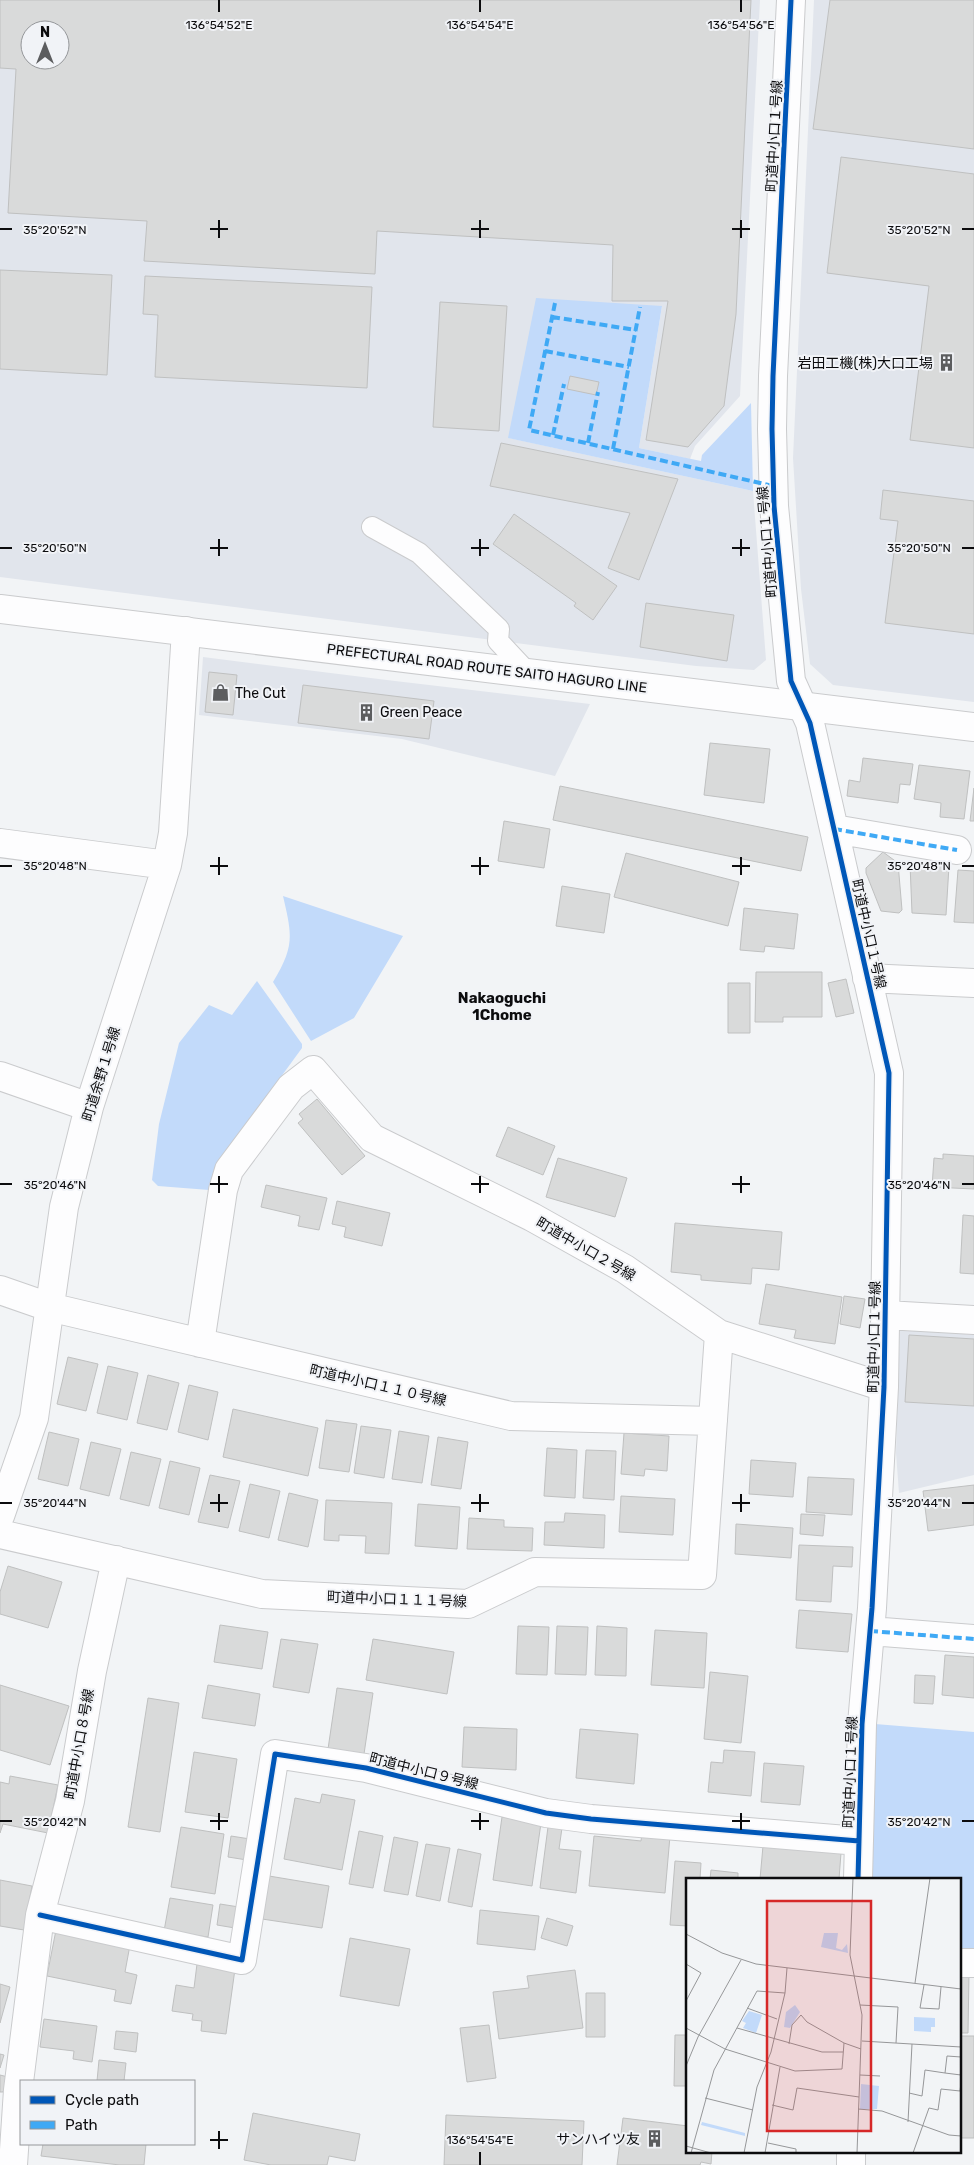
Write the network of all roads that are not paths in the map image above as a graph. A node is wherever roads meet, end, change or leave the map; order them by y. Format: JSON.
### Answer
{"nodes":[{"id":1,"x":792,"y":0,"type":"edge"},
{"id":2,"x":372,"y":527,"type":"dead end"},
{"id":3,"x":0,"y":609,"type":"edge"},
{"id":4,"x":186,"y":631,"type":"junction"},
{"id":5,"x":528,"y":673,"type":"junction"},
{"id":6,"x":803,"y":707,"type":"junction"},
{"id":7,"x":974,"y":727,"type":"edge"},
{"id":8,"x":834,"y":829,"type":"junction"},
{"id":9,"x":0,"y":843,"type":"edge"},
{"id":10,"x":957,"y":850,"type":"dead end"},
{"id":11,"x":167,"y":865,"type":"junction"},
{"id":12,"x":868,"y":978,"type":"junction"},
{"id":13,"x":974,"y":983,"type":"edge"},
{"id":14,"x":0,"y":1076,"type":"edge"},
{"id":15,"x":89,"y":1107,"type":"junction"},
{"id":16,"x":0,"y":1290,"type":"edge"},
{"id":17,"x":49,"y":1307,"type":"junction"},
{"id":18,"x":886,"y":1315,"type":"junction"},
{"id":19,"x":974,"y":1320,"type":"edge"},
{"id":20,"x":719,"y":1334,"type":"junction"},
{"id":21,"x":200,"y":1343,"type":"junction"},
{"id":22,"x":884,"y":1387,"type":"junction"},
{"id":23,"x":713,"y":1421,"type":"junction"},
{"id":24,"x":0,"y":1516,"type":"edge"},
{"id":25,"x":0,"y":1534,"type":"edge"},
{"id":26,"x":116,"y":1560,"type":"junction"},
{"id":27,"x":870,"y":1631,"type":"junction"},
{"id":28,"x":974,"y":1640,"type":"edge"},
{"id":29,"x":860,"y":1841,"type":"junction"},
{"id":30,"x":858,"y":1878,"type":"edge"},
{"id":31,"x":40,"y":1915,"type":"junction"},
{"id":32,"x":851,"y":2152,"type":"edge"},
{"id":33,"x":14,"y":2165,"type":"edge"},
{"id":34,"x":851,"y":2165,"type":"edge"}],
"edges":[{"from":1,"to":6,"type":"street","name":"町道中小口１号線"},
{"from":2,"to":5,"type":"lane"},
{"from":3,"to":4,"type":"street","name":"PREFECTURAL ROAD ROUTE SAITO HAGURO LINE"},
{"from":4,"to":5,"type":"street","name":"PREFECTURAL ROAD ROUTE SAITO HAGURO LINE"},
{"from":4,"to":11,"type":"street","name":"町道余野１号線"},
{"from":5,"to":6,"type":"street","name":"PREFECTURAL ROAD ROUTE SAITO HAGURO LINE"},
{"from":6,"to":7,"type":"street","name":"PREFECTURAL ROAD ROUTE SAITO HAGURO LINE"},
{"from":6,"to":8,"type":"street","name":"町道中小口１号線"},
{"from":8,"to":10,"type":"street"},
{"from":8,"to":12,"type":"street","name":"町道中小口１号線"},
{"from":9,"to":11,"type":"street"},
{"from":11,"to":15,"type":"street","name":"町道余野１号線"},
{"from":12,"to":13,"type":"street"},
{"from":12,"to":18,"type":"street","name":"町道中小口１号線"},
{"from":14,"to":15,"type":"street"},
{"from":15,"to":17,"type":"street","name":"町道余野１号線"},
{"from":16,"to":17,"type":"street","name":"町道中小口１１０号線"},
{"from":17,"to":21,"type":"street","name":"町道中小口１１０号線"},
{"from":17,"to":24,"type":"street","name":"町道余野１号線"},
{"from":18,"to":19,"type":"street"},
{"from":18,"to":22,"type":"street","name":"町道中小口１号線"},
{"from":20,"to":21,"type":"street","name":"町道中小口２号線"},
{"from":20,"to":22,"type":"street","name":"町道中小口２号線"},
{"from":20,"to":23,"type":"street","name":"町道中小口１１１号線"},
{"from":21,"to":23,"type":"street","name":"町道中小口１１０号線"},
{"from":22,"to":27,"type":"street","name":"町道中小口１号線"},
{"from":23,"to":26,"type":"street","name":"町道中小口１１１号線"},
{"from":25,"to":26,"type":"street","name":"町道中小口１１１号線"},
{"from":26,"to":31,"type":"street","name":"町道中小口８号線"},
{"from":27,"to":28,"type":"street"},
{"from":27,"to":29,"type":"street","name":"町道中小口１号線"},
{"from":29,"to":30,"type":"street","name":"町道中小口１号線"},
{"from":29,"to":31,"type":"street","name":"町道中小口９号線"},
{"from":31,"to":33,"type":"street","name":"町道中小口８号線"},
{"from":32,"to":34,"type":"street"}]}
